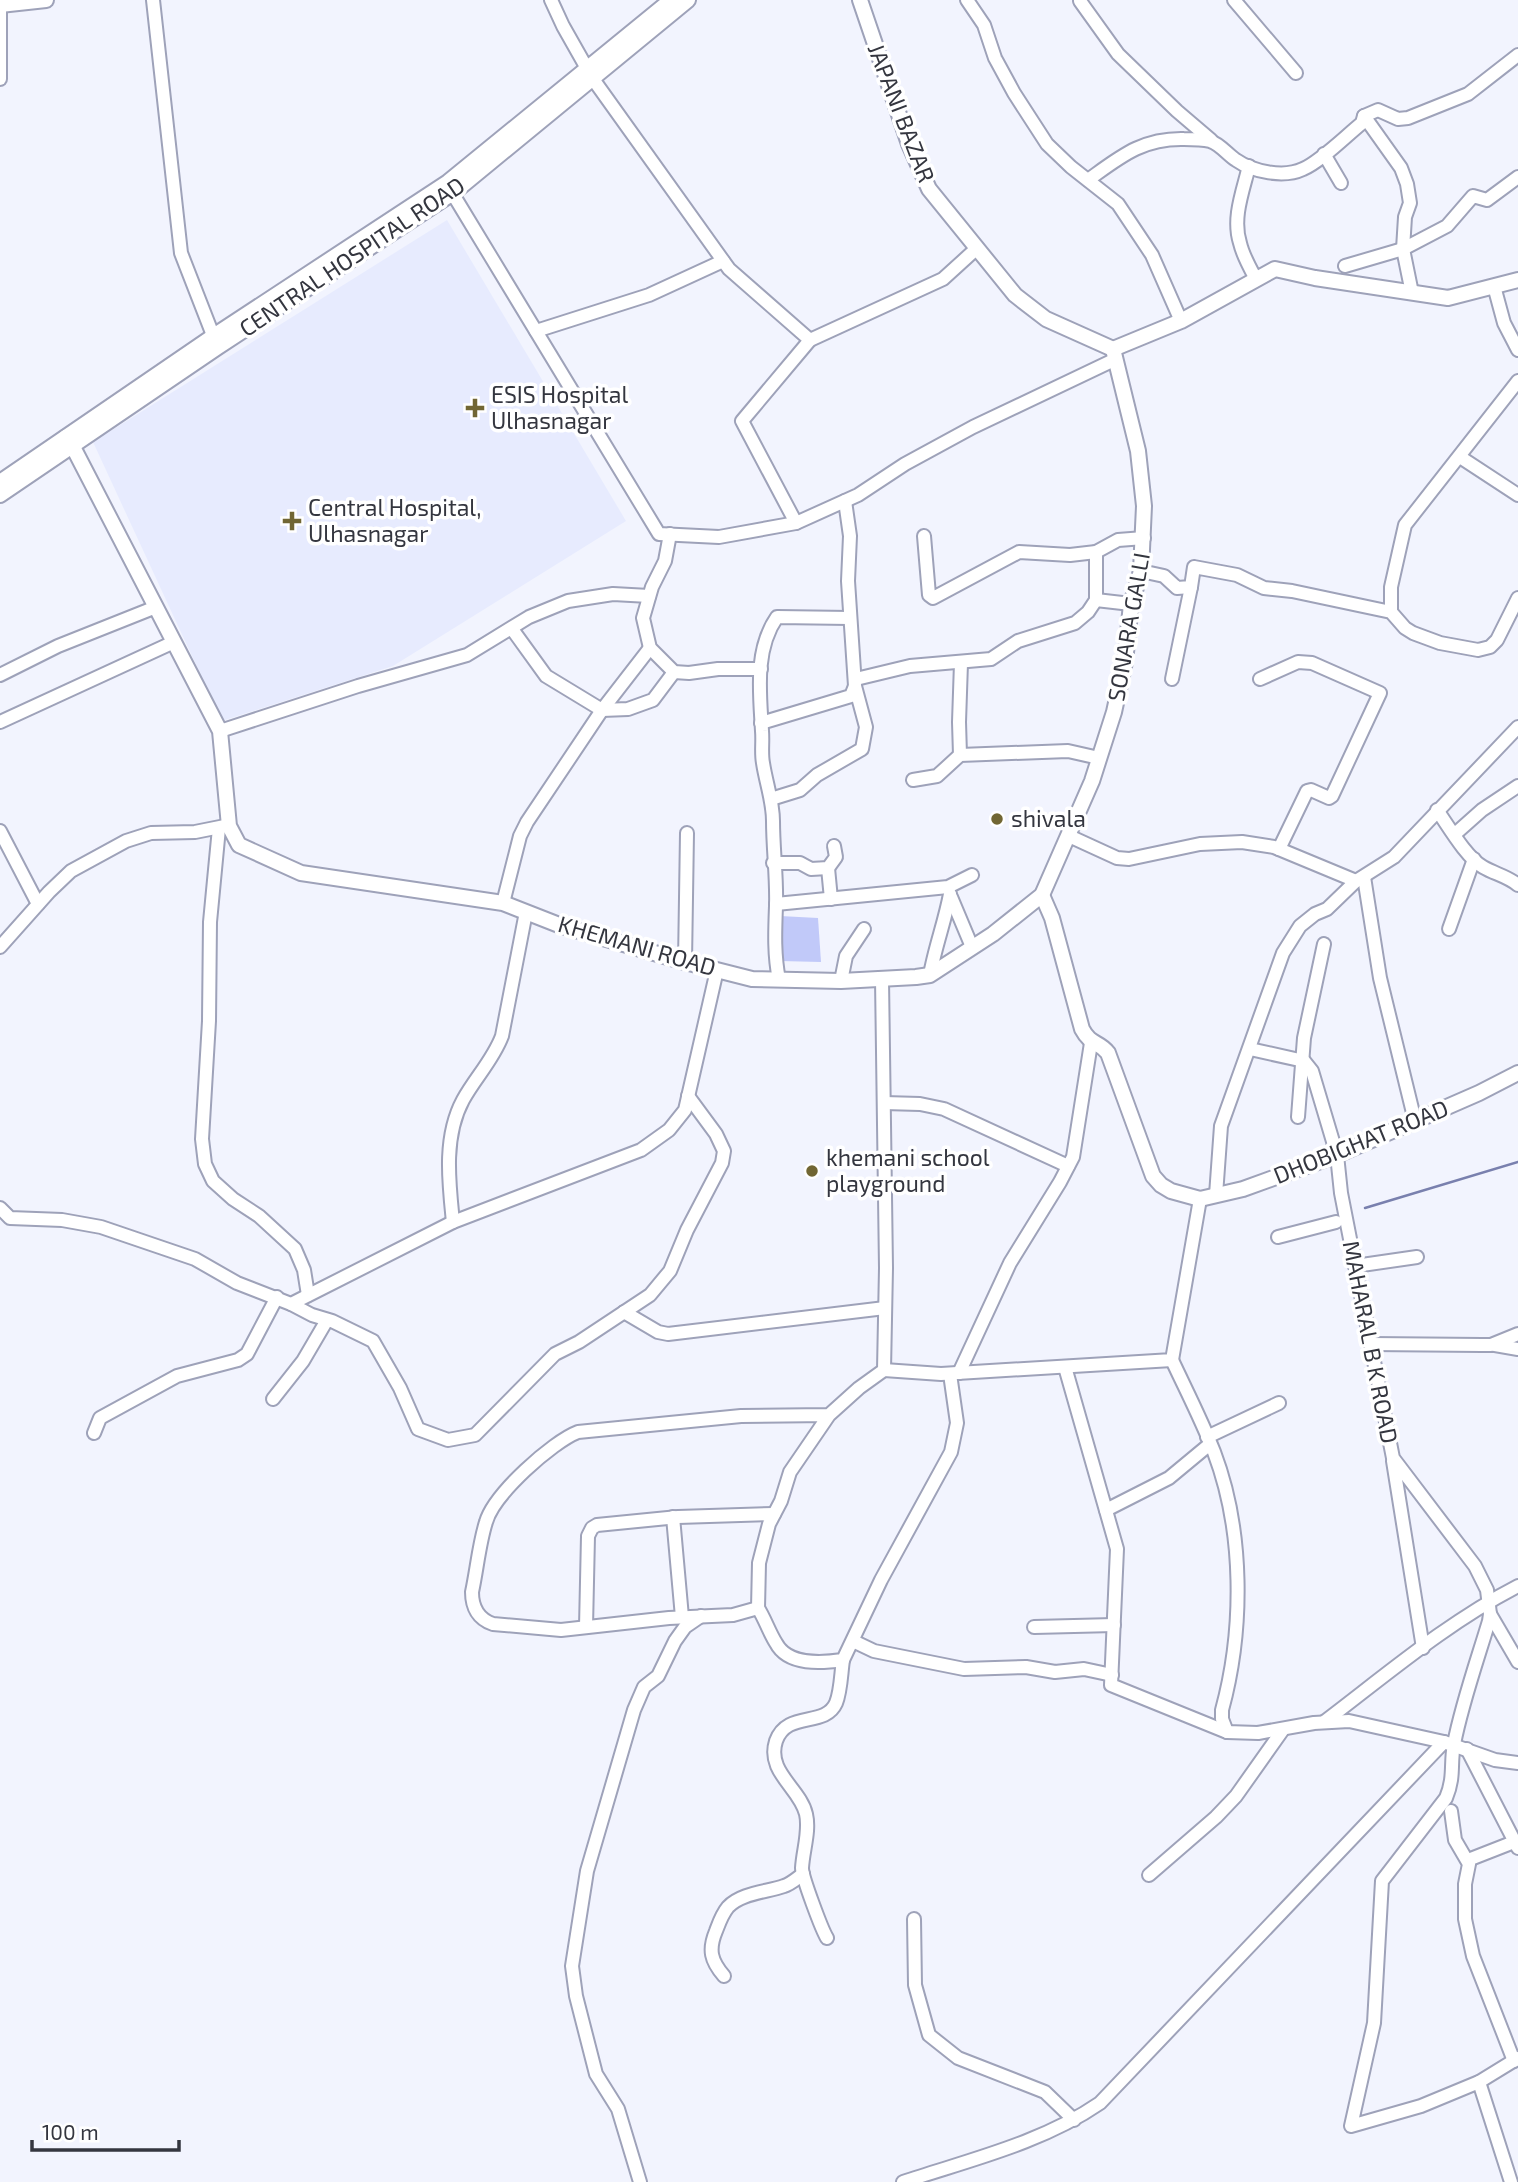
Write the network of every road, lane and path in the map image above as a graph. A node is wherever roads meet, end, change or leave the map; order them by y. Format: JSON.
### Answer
{"nodes":[{"id":1,"x":46,"y":0,"type":"edge"},
{"id":2,"x":153,"y":0,"type":"edge"},
{"id":3,"x":551,"y":0,"type":"edge"},
{"id":4,"x":671,"y":0,"type":"edge"},
{"id":5,"x":688,"y":0,"type":"edge"},
{"id":6,"x":860,"y":0,"type":"edge"},
{"id":7,"x":967,"y":0,"type":"edge"},
{"id":8,"x":1234,"y":0,"type":"edge"},
{"id":9,"x":1080,"y":1,"type":"edge"},
{"id":10,"x":0,"y":5,"type":"edge"},
{"id":11,"x":1518,"y":55,"type":"edge"},
{"id":12,"x":1296,"y":73,"type":"dead end"},
{"id":13,"x":590,"y":74,"type":"junction"},
{"id":14,"x":0,"y":79,"type":"edge"},
{"id":15,"x":1364,"y":116,"type":"junction"},
{"id":16,"x":1212,"y":141,"type":"junction"},
{"id":17,"x":1324,"y":154,"type":"junction"},
{"id":18,"x":1250,"y":166,"type":"junction"},
{"id":19,"x":1518,"y":177,"type":"edge"},
{"id":20,"x":1088,"y":180,"type":"junction"},
{"id":21,"x":1341,"y":183,"type":"dead end"},
{"id":22,"x":449,"y":188,"type":"junction"},
{"id":23,"x":976,"y":249,"type":"junction"},
{"id":24,"x":1403,"y":249,"type":"junction"},
{"id":25,"x":723,"y":261,"type":"junction"},
{"id":26,"x":1345,"y":266,"type":"dead end"},
{"id":27,"x":1256,"y":279,"type":"junction"},
{"id":28,"x":1518,"y":280,"type":"edge"},
{"id":29,"x":1494,"y":286,"type":"junction"},
{"id":30,"x":1412,"y":293,"type":"junction"},
{"id":31,"x":1181,"y":321,"type":"junction"},
{"id":32,"x":536,"y":331,"type":"junction"},
{"id":33,"x":810,"y":340,"type":"junction"},
{"id":34,"x":215,"y":342,"type":"junction"},
{"id":35,"x":1518,"y":350,"type":"edge"},
{"id":36,"x":1114,"y":354,"type":"junction"},
{"id":37,"x":1518,"y":381,"type":"edge"},
{"id":38,"x":70,"y":442,"type":"junction"},
{"id":39,"x":1460,"y":457,"type":"junction"},
{"id":40,"x":0,"y":482,"type":"edge"},
{"id":41,"x":0,"y":495,"type":"edge"},
{"id":42,"x":1518,"y":495,"type":"edge"},
{"id":43,"x":845,"y":501,"type":"junction"},
{"id":44,"x":796,"y":523,"type":"junction"},
{"id":45,"x":670,"y":534,"type":"junction"},
{"id":46,"x":924,"y":536,"type":"dead end"},
{"id":47,"x":1144,"y":538,"type":"junction"},
{"id":48,"x":1096,"y":552,"type":"junction"},
{"id":49,"x":1140,"y":571,"type":"junction"},
{"id":50,"x":1191,"y":587,"type":"junction"},
{"id":51,"x":649,"y":596,"type":"junction"},
{"id":52,"x":1518,"y":598,"type":"edge"},
{"id":53,"x":1096,"y":600,"type":"junction"},
{"id":54,"x":1131,"y":604,"type":"junction"},
{"id":55,"x":156,"y":607,"type":"junction"},
{"id":56,"x":1391,"y":612,"type":"junction"},
{"id":57,"x":850,"y":618,"type":"junction"},
{"id":58,"x":512,"y":629,"type":"junction"},
{"id":59,"x":174,"y":642,"type":"junction"},
{"id":60,"x":650,"y":648,"type":"junction"},
{"id":61,"x":961,"y":663,"type":"junction"},
{"id":62,"x":761,"y":669,"type":"junction"},
{"id":63,"x":674,"y":672,"type":"junction"},
{"id":64,"x":0,"y":675,"type":"edge"},
{"id":65,"x":1172,"y":679,"type":"dead end"},
{"id":66,"x":1260,"y":679,"type":"dead end"},
{"id":67,"x":856,"y":683,"type":"junction"},
{"id":68,"x":602,"y":710,"type":"junction"},
{"id":69,"x":0,"y":723,"type":"edge"},
{"id":70,"x":761,"y":723,"type":"junction"},
{"id":71,"x":1518,"y":727,"type":"edge"},
{"id":72,"x":220,"y":731,"type":"junction"},
{"id":73,"x":960,"y":755,"type":"junction"},
{"id":74,"x":1099,"y":758,"type":"junction"},
{"id":75,"x":913,"y":780,"type":"dead end"},
{"id":76,"x":1518,"y":786,"type":"edge"},
{"id":77,"x":771,"y":799,"type":"junction"},
{"id":78,"x":1437,"y":810,"type":"junction"},
{"id":79,"x":224,"y":827,"type":"junction"},
{"id":80,"x":0,"y":831,"type":"edge"},
{"id":81,"x":687,"y":833,"type":"dead end"},
{"id":82,"x":1455,"y":834,"type":"junction"},
{"id":83,"x":1069,"y":835,"type":"junction"},
{"id":84,"x":834,"y":846,"type":"dead end"},
{"id":85,"x":1279,"y":849,"type":"junction"},
{"id":86,"x":1474,"y":859,"type":"junction"},
{"id":87,"x":773,"y":863,"type":"junction"},
{"id":88,"x":828,"y":868,"type":"junction"},
{"id":89,"x":972,"y":875,"type":"dead end"},
{"id":90,"x":1360,"y":879,"type":"junction"},
{"id":91,"x":1518,"y":885,"type":"edge"},
{"id":92,"x":949,"y":890,"type":"junction"},
{"id":93,"x":1042,"y":895,"type":"junction"},
{"id":94,"x":831,"y":899,"type":"junction"},
{"id":95,"x":503,"y":903,"type":"junction"},
{"id":96,"x":38,"y":904,"type":"junction"},
{"id":97,"x":776,"y":904,"type":"junction"},
{"id":98,"x":526,"y":912,"type":"junction"},
{"id":99,"x":864,"y":929,"type":"dead end"},
{"id":100,"x":1449,"y":929,"type":"dead end"},
{"id":101,"x":1324,"y":944,"type":"dead end"},
{"id":102,"x":0,"y":947,"type":"edge"},
{"id":103,"x":972,"y":947,"type":"junction"},
{"id":104,"x":685,"y":962,"type":"junction"},
{"id":105,"x":717,"y":970,"type":"junction"},
{"id":106,"x":930,"y":975,"type":"junction"},
{"id":107,"x":882,"y":979,"type":"junction"},
{"id":108,"x":779,"y":980,"type":"junction"},
{"id":109,"x":841,"y":981,"type":"junction"},
{"id":110,"x":1091,"y":1043,"type":"junction"},
{"id":111,"x":1250,"y":1049,"type":"junction"},
{"id":112,"x":1304,"y":1061,"type":"junction"},
{"id":113,"x":1518,"y":1073,"type":"edge"},
{"id":114,"x":688,"y":1096,"type":"junction"},
{"id":115,"x":884,"y":1103,"type":"junction"},
{"id":116,"x":1297,"y":1117,"type":"dead end"},
{"id":117,"x":1415,"y":1121,"type":"junction"},
{"id":118,"x":1337,"y":1155,"type":"junction"},
{"id":119,"x":1068,"y":1166,"type":"junction"},
{"id":120,"x":1216,"y":1195,"type":"junction"},
{"id":121,"x":1200,"y":1199,"type":"junction"},
{"id":122,"x":0,"y":1208,"type":"edge"},
{"id":123,"x":453,"y":1222,"type":"junction"},
{"id":124,"x":1336,"y":1222,"type":"dead end"},
{"id":125,"x":1278,"y":1237,"type":"dead end"},
{"id":126,"x":1417,"y":1257,"type":"dead end"},
{"id":127,"x":1355,"y":1266,"type":"junction"},
{"id":128,"x":308,"y":1295,"type":"junction"},
{"id":129,"x":277,"y":1297,"type":"junction"},
{"id":130,"x":291,"y":1304,"type":"junction"},
{"id":131,"x":885,"y":1308,"type":"junction"},
{"id":132,"x":624,"y":1312,"type":"junction"},
{"id":133,"x":327,"y":1320,"type":"junction"},
{"id":134,"x":1518,"y":1334,"type":"edge"},
{"id":135,"x":1370,"y":1343,"type":"junction"},
{"id":136,"x":1491,"y":1345,"type":"junction"},
{"id":137,"x":1518,"y":1349,"type":"edge"},
{"id":138,"x":1172,"y":1360,"type":"junction"},
{"id":139,"x":1065,"y":1367,"type":"junction"},
{"id":140,"x":884,"y":1370,"type":"junction"},
{"id":141,"x":955,"y":1374,"type":"junction"},
{"id":142,"x":273,"y":1399,"type":"dead end"},
{"id":143,"x":1279,"y":1403,"type":"dead end"},
{"id":144,"x":829,"y":1415,"type":"junction"},
{"id":145,"x":94,"y":1433,"type":"dead end"},
{"id":146,"x":1209,"y":1440,"type":"junction"},
{"id":147,"x":1393,"y":1458,"type":"junction"},
{"id":148,"x":1106,"y":1510,"type":"junction"},
{"id":149,"x":774,"y":1514,"type":"junction"},
{"id":150,"x":673,"y":1517,"type":"junction"},
{"id":151,"x":1518,"y":1586,"type":"edge"},
{"id":152,"x":758,"y":1608,"type":"junction"},
{"id":153,"x":1490,"y":1608,"type":"junction"},
{"id":154,"x":701,"y":1616,"type":"junction"},
{"id":155,"x":682,"y":1617,"type":"junction"},
{"id":156,"x":1114,"y":1625,"type":"junction"},
{"id":157,"x":586,"y":1626,"type":"junction"},
{"id":158,"x":1034,"y":1627,"type":"dead end"},
{"id":159,"x":853,"y":1641,"type":"junction"},
{"id":160,"x":1423,"y":1648,"type":"junction"},
{"id":161,"x":843,"y":1660,"type":"junction"},
{"id":162,"x":1518,"y":1662,"type":"edge"},
{"id":163,"x":1112,"y":1675,"type":"junction"},
{"id":164,"x":1323,"y":1722,"type":"junction"},
{"id":165,"x":1282,"y":1731,"type":"junction"},
{"id":166,"x":1227,"y":1732,"type":"junction"},
{"id":167,"x":1455,"y":1745,"type":"junction"},
{"id":168,"x":1518,"y":1763,"type":"edge"},
{"id":169,"x":1451,"y":1811,"type":"dead end"},
{"id":170,"x":1516,"y":1845,"type":"edge"},
{"id":171,"x":1468,"y":1860,"type":"junction"},
{"id":172,"x":803,"y":1874,"type":"junction"},
{"id":173,"x":1149,"y":1875,"type":"dead end"},
{"id":174,"x":914,"y":1919,"type":"dead end"},
{"id":175,"x":827,"y":1938,"type":"dead end"},
{"id":176,"x":724,"y":1976,"type":"dead end"},
{"id":177,"x":1516,"y":2059,"type":"edge"},
{"id":178,"x":1479,"y":2082,"type":"junction"},
{"id":179,"x":1074,"y":2120,"type":"junction"},
{"id":180,"x":640,"y":2182,"type":"edge"},
{"id":181,"x":903,"y":2182,"type":"edge"},
{"id":182,"x":1511,"y":2182,"type":"edge"}],
"edges":[{"from":1,"to":10,"type":"street"},
{"from":2,"to":34,"type":"street"},
{"from":3,"to":13,"type":"street"},
{"from":4,"to":13,"type":"street","name":"CENTRAL HOSPITAL ROAD"},
{"from":5,"to":13,"type":"street","name":"CENTRAL HOSPITAL ROAD"},
{"from":6,"to":23,"type":"street","name":"JAPANI BAZAR"},
{"from":7,"to":20,"type":"street"},
{"from":8,"to":12,"type":"street"},
{"from":9,"to":16,"type":"street"},
{"from":10,"to":14,"type":"street"},
{"from":11,"to":15,"type":"street"},
{"from":13,"to":22,"type":"street","name":"CENTRAL HOSPITAL ROAD"},
{"from":13,"to":25,"type":"street"},
{"from":15,"to":17,"type":"street"},
{"from":15,"to":24,"type":"street"},
{"from":16,"to":18,"type":"street"},
{"from":16,"to":20,"type":"street"},
{"from":17,"to":18,"type":"street"},
{"from":17,"to":21,"type":"street"},
{"from":18,"to":27,"type":"street"},
{"from":19,"to":24,"type":"street"},
{"from":20,"to":31,"type":"street"},
{"from":22,"to":32,"type":"street"},
{"from":22,"to":34,"type":"street","name":"CENTRAL HOSPITAL ROAD"},
{"from":23,"to":33,"type":"street"},
{"from":23,"to":36,"type":"street","name":"JAPANI BAZAR"},
{"from":24,"to":26,"type":"street"},
{"from":24,"to":30,"type":"street"},
{"from":25,"to":32,"type":"street"},
{"from":25,"to":33,"type":"street"},
{"from":27,"to":30,"type":"street"},
{"from":27,"to":31,"type":"street"},
{"from":28,"to":29,"type":"street"},
{"from":29,"to":30,"type":"street"},
{"from":29,"to":35,"type":"street"},
{"from":31,"to":36,"type":"street"},
{"from":32,"to":45,"type":"street"},
{"from":33,"to":44,"type":"street"},
{"from":34,"to":38,"type":"street","name":"CENTRAL HOSPITAL ROAD"},
{"from":36,"to":43,"type":"street"},
{"from":36,"to":47,"type":"street","name":"SONARA GALLI"},
{"from":37,"to":39,"type":"street"},
{"from":38,"to":40,"type":"street","name":"CENTRAL HOSPITAL ROAD"},
{"from":38,"to":41,"type":"street","name":"CENTRAL HOSPITAL ROAD"},
{"from":38,"to":55,"type":"street"},
{"from":39,"to":42,"type":"street"},
{"from":39,"to":56,"type":"street"},
{"from":43,"to":44,"type":"street"},
{"from":43,"to":57,"type":"street"},
{"from":44,"to":45,"type":"street"},
{"from":45,"to":51,"type":"street"},
{"from":46,"to":48,"type":"street"},
{"from":47,"to":48,"type":"street"},
{"from":47,"to":49,"type":"street","name":"SONARA GALLI"},
{"from":48,"to":53,"type":"street"},
{"from":49,"to":50,"type":"street"},
{"from":49,"to":54,"type":"street","name":"SONARA GALLI"},
{"from":50,"to":56,"type":"street"},
{"from":50,"to":65,"type":"street"},
{"from":51,"to":58,"type":"street"},
{"from":51,"to":60,"type":"street"},
{"from":52,"to":56,"type":"street"},
{"from":53,"to":54,"type":"street"},
{"from":53,"to":61,"type":"street"},
{"from":54,"to":74,"type":"street","name":"SONARA GALLI"},
{"from":55,"to":59,"type":"street"},
{"from":55,"to":64,"type":"street"},
{"from":57,"to":62,"type":"street"},
{"from":57,"to":67,"type":"street"},
{"from":58,"to":68,"type":"street"},
{"from":58,"to":72,"type":"street"},
{"from":59,"to":69,"type":"street"},
{"from":59,"to":72,"type":"street"},
{"from":60,"to":63,"type":"street"},
{"from":60,"to":68,"type":"street"},
{"from":61,"to":67,"type":"street"},
{"from":61,"to":73,"type":"street"},
{"from":62,"to":63,"type":"street"},
{"from":62,"to":70,"type":"street"},
{"from":63,"to":68,"type":"street"},
{"from":66,"to":85,"type":"street"},
{"from":67,"to":70,"type":"street"},
{"from":67,"to":77,"type":"street"},
{"from":68,"to":95,"type":"street"},
{"from":70,"to":77,"type":"street"},
{"from":71,"to":78,"type":"street"},
{"from":72,"to":79,"type":"street"},
{"from":73,"to":74,"type":"street"},
{"from":73,"to":75,"type":"street"},
{"from":74,"to":83,"type":"street","name":"SONARA GALLI"},
{"from":76,"to":82,"type":"street"},
{"from":77,"to":87,"type":"street"},
{"from":78,"to":82,"type":"street"},
{"from":78,"to":90,"type":"street"},
{"from":79,"to":95,"type":"street","name":"KHEMANI ROAD"},
{"from":79,"to":96,"type":"street"},
{"from":79,"to":128,"type":"street"},
{"from":80,"to":96,"type":"street"},
{"from":81,"to":104,"type":"street"},
{"from":82,"to":86,"type":"street"},
{"from":83,"to":85,"type":"street"},
{"from":83,"to":93,"type":"street","name":"SONARA GALLI"},
{"from":84,"to":88,"type":"street"},
{"from":85,"to":90,"type":"street"},
{"from":86,"to":91,"type":"street"},
{"from":86,"to":100,"type":"street"},
{"from":87,"to":88,"type":"street"},
{"from":87,"to":97,"type":"street"},
{"from":88,"to":94,"type":"street"},
{"from":89,"to":92,"type":"street"},
{"from":90,"to":111,"type":"street"},
{"from":90,"to":117,"type":"street"},
{"from":92,"to":94,"type":"street"},
{"from":92,"to":103,"type":"street"},
{"from":92,"to":106,"type":"street"},
{"from":93,"to":103,"type":"street","name":"KHEMANI ROAD"},
{"from":93,"to":110,"type":"street"},
{"from":94,"to":97,"type":"street"},
{"from":95,"to":98,"type":"street","name":"KHEMANI ROAD"},
{"from":96,"to":102,"type":"street"},
{"from":97,"to":108,"type":"street"},
{"from":98,"to":104,"type":"street","name":"KHEMANI ROAD"},
{"from":98,"to":123,"type":"street"},
{"from":99,"to":109,"type":"street"},
{"from":101,"to":112,"type":"street"},
{"from":103,"to":106,"type":"street","name":"KHEMANI ROAD"},
{"from":104,"to":105,"type":"street","name":"KHEMANI ROAD"},
{"from":105,"to":108,"type":"street","name":"KHEMANI ROAD"},
{"from":105,"to":114,"type":"street"},
{"from":106,"to":107,"type":"street","name":"KHEMANI ROAD"},
{"from":107,"to":109,"type":"street","name":"KHEMANI ROAD"},
{"from":107,"to":115,"type":"street"},
{"from":108,"to":109,"type":"street","name":"KHEMANI ROAD"},
{"from":110,"to":119,"type":"street"},
{"from":110,"to":121,"type":"street"},
{"from":111,"to":112,"type":"street"},
{"from":111,"to":120,"type":"street"},
{"from":112,"to":116,"type":"street"},
{"from":112,"to":118,"type":"street","name":"MAHARAL B K ROAD"},
{"from":113,"to":117,"type":"street","name":"DHOBIGHAT ROAD"},
{"from":114,"to":123,"type":"street"},
{"from":114,"to":132,"type":"street"},
{"from":115,"to":119,"type":"street"},
{"from":115,"to":131,"type":"street"},
{"from":117,"to":118,"type":"street","name":"DHOBIGHAT ROAD"},
{"from":118,"to":120,"type":"street","name":"DHOBIGHAT ROAD"},
{"from":118,"to":127,"type":"street","name":"MAHARAL B K ROAD"},
{"from":119,"to":141,"type":"street"},
{"from":120,"to":121,"type":"street","name":"DHOBIGHAT ROAD"},
{"from":121,"to":138,"type":"street"},
{"from":122,"to":129,"type":"street"},
{"from":123,"to":128,"type":"street"},
{"from":124,"to":125,"type":"street"},
{"from":126,"to":127,"type":"street"},
{"from":127,"to":135,"type":"street","name":"MAHARAL B K ROAD"},
{"from":128,"to":130,"type":"street"},
{"from":129,"to":130,"type":"street"},
{"from":129,"to":145,"type":"street"},
{"from":130,"to":133,"type":"street"},
{"from":131,"to":132,"type":"street"},
{"from":131,"to":140,"type":"street"},
{"from":132,"to":133,"type":"street"},
{"from":133,"to":142,"type":"street"},
{"from":134,"to":136,"type":"street"},
{"from":135,"to":136,"type":"street"},
{"from":135,"to":147,"type":"street","name":"MAHARAL B K ROAD"},
{"from":136,"to":137,"type":"street"},
{"from":138,"to":139,"type":"street"},
{"from":138,"to":146,"type":"street"},
{"from":139,"to":141,"type":"street"},
{"from":139,"to":148,"type":"street"},
{"from":140,"to":141,"type":"street"},
{"from":140,"to":144,"type":"street"},
{"from":141,"to":159,"type":"street"},
{"from":143,"to":146,"type":"street"},
{"from":144,"to":149,"type":"street"},
{"from":144,"to":157,"type":"street"},
{"from":146,"to":148,"type":"street"},
{"from":146,"to":166,"type":"street"},
{"from":147,"to":153,"type":"street","name":"MAHARAL B K ROAD"},
{"from":147,"to":160,"type":"street"},
{"from":148,"to":156,"type":"street"},
{"from":149,"to":150,"type":"street"},
{"from":149,"to":152,"type":"street"},
{"from":150,"to":155,"type":"street"},
{"from":150,"to":157,"type":"street"},
{"from":151,"to":153,"type":"street"},
{"from":152,"to":154,"type":"street"},
{"from":152,"to":161,"type":"street"},
{"from":153,"to":160,"type":"street"},
{"from":153,"to":162,"type":"street","name":"MAHARAL B K ROAD"},
{"from":153,"to":167,"type":"street"},
{"from":154,"to":155,"type":"street"},
{"from":154,"to":180,"type":"street"},
{"from":155,"to":157,"type":"street"},
{"from":156,"to":158,"type":"street"},
{"from":156,"to":163,"type":"street"},
{"from":159,"to":161,"type":"street"},
{"from":159,"to":163,"type":"street"},
{"from":160,"to":164,"type":"street"},
{"from":161,"to":172,"type":"street"},
{"from":163,"to":166,"type":"street"},
{"from":164,"to":165,"type":"street"},
{"from":164,"to":167,"type":"street"},
{"from":165,"to":166,"type":"street"},
{"from":165,"to":173,"type":"street"},
{"from":167,"to":168,"type":"street"},
{"from":167,"to":170,"type":"street"},
{"from":167,"to":178,"type":"street"},
{"from":167,"to":179,"type":"street"},
{"from":169,"to":171,"type":"street"},
{"from":170,"to":171,"type":"street"},
{"from":171,"to":177,"type":"street"},
{"from":172,"to":175,"type":"street"},
{"from":172,"to":176,"type":"street"},
{"from":174,"to":179,"type":"street"},
{"from":177,"to":178,"type":"street"},
{"from":178,"to":182,"type":"street"},
{"from":179,"to":181,"type":"street"}]}
